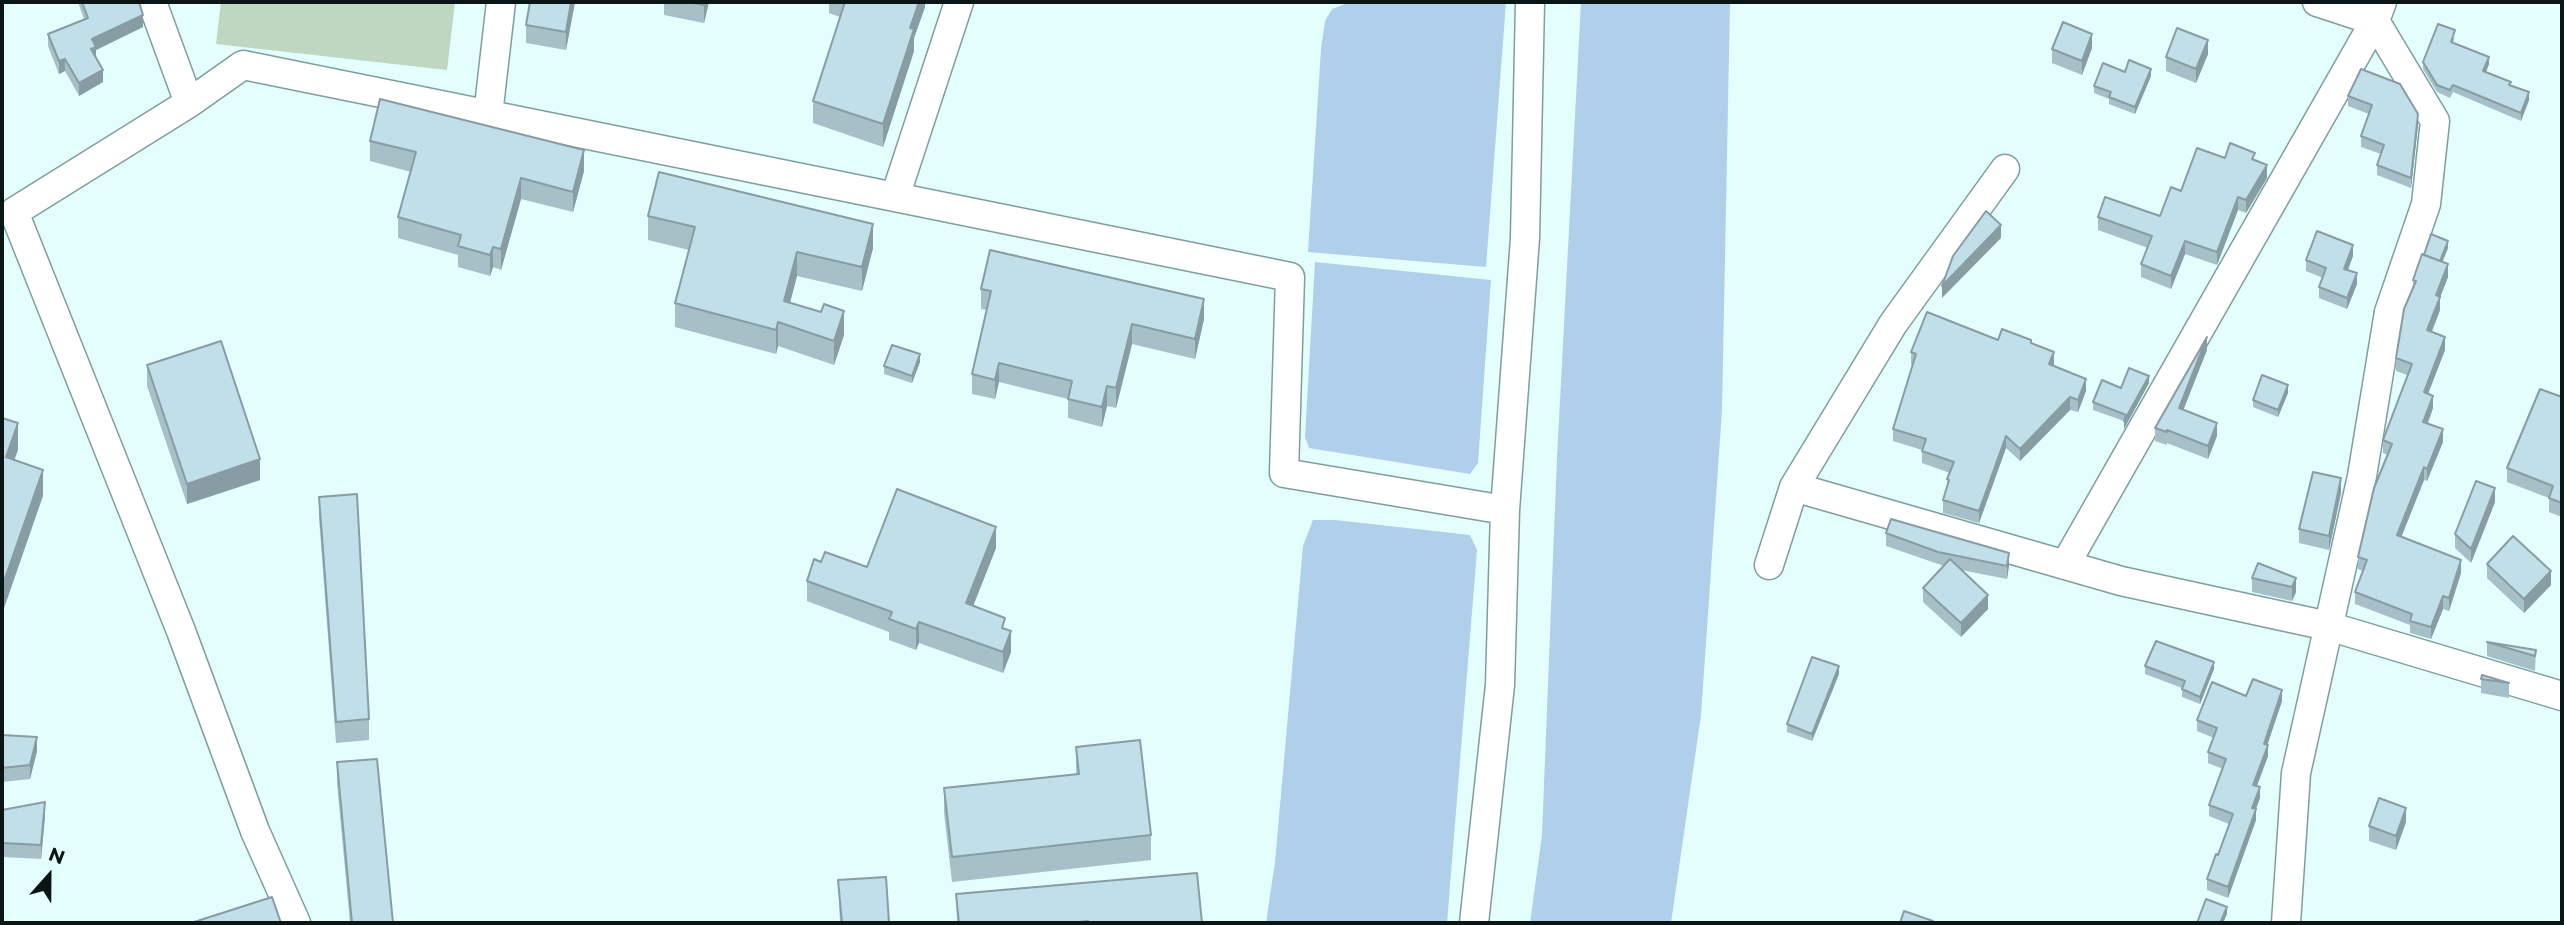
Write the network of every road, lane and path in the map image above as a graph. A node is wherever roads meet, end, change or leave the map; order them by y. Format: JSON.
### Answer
{"nodes":[{"id":1,"x":152,"y":2,"type":"edge"},
{"id":2,"x":501,"y":2,"type":"edge"},
{"id":3,"x":959,"y":2,"type":"edge"},
{"id":4,"x":1530,"y":2,"type":"edge"},
{"id":5,"x":2317,"y":2,"type":"edge"},
{"id":6,"x":2378,"y":12,"type":"edge"},
{"id":7,"x":189,"y":103,"type":"junction"},
{"id":8,"x":488,"y":115,"type":"junction"},
{"id":9,"x":2006,"y":169,"type":"dead end"},
{"id":10,"x":895,"y":197,"type":"junction"},
{"id":11,"x":1794,"y":487,"type":"junction"},
{"id":12,"x":1505,"y":510,"type":"junction"},
{"id":13,"x":1769,"y":565,"type":"dead end"},
{"id":14,"x":2065,"y":565,"type":"junction"},
{"id":15,"x":2328,"y":626,"type":"junction"},
{"id":16,"x":2562,"y":696,"type":"edge"},
{"id":17,"x":296,"y":923,"type":"edge"},
{"id":18,"x":1474,"y":923,"type":"edge"},
{"id":19,"x":2286,"y":923,"type":"edge"}],
"edges":[{"from":1,"to":7,"type":"street"},
{"from":2,"to":8,"type":"street"},
{"from":3,"to":10,"type":"street"},
{"from":4,"to":12,"type":"street"},
{"from":5,"to":6,"type":"street"},
{"from":6,"to":14,"type":"street"},
{"from":6,"to":15,"type":"street"},
{"from":7,"to":8,"type":"street"},
{"from":7,"to":17,"type":"street"},
{"from":8,"to":10,"type":"street"},
{"from":9,"to":11,"type":"street"},
{"from":10,"to":12,"type":"street"},
{"from":11,"to":13,"type":"street"},
{"from":11,"to":14,"type":"street"},
{"from":12,"to":18,"type":"street"},
{"from":14,"to":15,"type":"street"},
{"from":15,"to":16,"type":"street"},
{"from":15,"to":19,"type":"street"}]}
